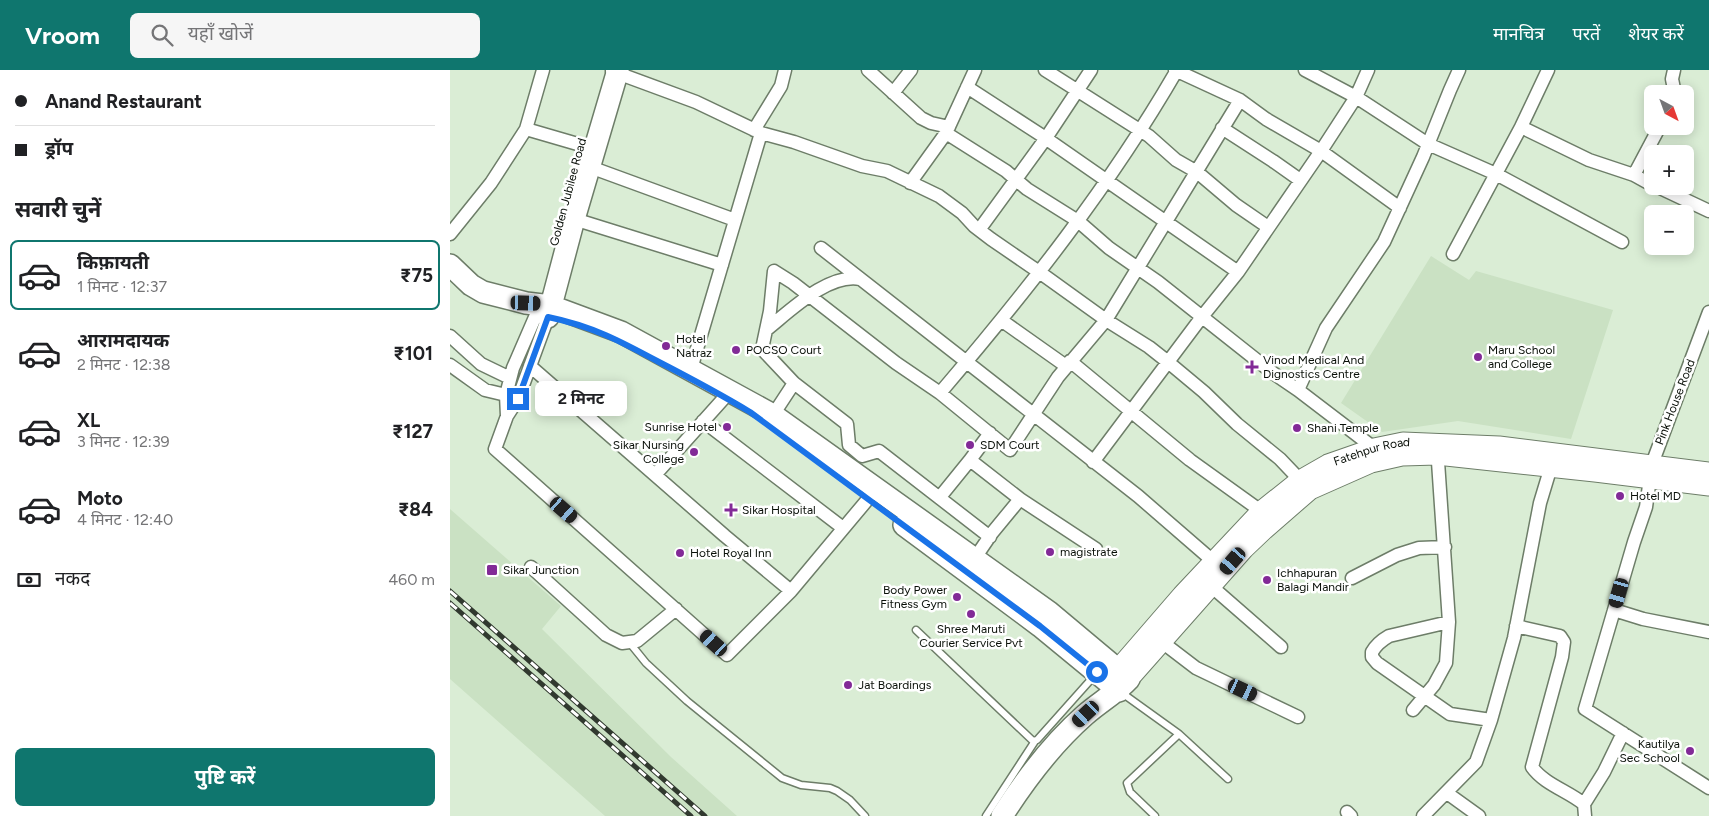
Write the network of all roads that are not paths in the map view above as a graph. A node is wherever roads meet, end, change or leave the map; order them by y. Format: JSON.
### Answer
{"nodes":[{"id":1,"x":543,"y":70,"type":"edge"},
{"id":2,"x":785,"y":70,"type":"edge"},
{"id":3,"x":868,"y":70,"type":"edge"},
{"id":4,"x":911,"y":70,"type":"edge"},
{"id":5,"x":974,"y":70,"type":"edge"},
{"id":6,"x":1045,"y":70,"type":"edge"},
{"id":7,"x":1091,"y":70,"type":"edge"},
{"id":8,"x":1176,"y":70,"type":"edge"},
{"id":9,"x":1305,"y":70,"type":"edge"},
{"id":10,"x":1368,"y":70,"type":"edge"},
{"id":11,"x":1459,"y":70,"type":"edge"},
{"id":12,"x":1548,"y":70,"type":"edge"},
{"id":13,"x":1674,"y":70,"type":"edge"},
{"id":14,"x":612,"y":71,"type":"edge"},
{"id":15,"x":1673,"y":85,"type":"edge"},
{"id":16,"x":967,"y":87,"type":"junction"},
{"id":17,"x":1077,"y":91,"type":"junction"},
{"id":18,"x":893,"y":93,"type":"junction"},
{"id":19,"x":1356,"y":96,"type":"junction"},
{"id":20,"x":1240,"y":100,"type":"junction"},
{"id":21,"x":1521,"y":127,"type":"junction"},
{"id":22,"x":1222,"y":128,"type":"junction"},
{"id":23,"x":526,"y":129,"type":"junction"},
{"id":24,"x":947,"y":130,"type":"junction"},
{"id":25,"x":758,"y":131,"type":"junction"},
{"id":26,"x":1141,"y":131,"type":"junction"},
{"id":27,"x":1655,"y":135,"type":"edge"},
{"id":28,"x":1046,"y":138,"type":"junction"},
{"id":29,"x":1428,"y":144,"type":"junction"},
{"id":30,"x":581,"y":145,"type":"junction"},
{"id":31,"x":1321,"y":151,"type":"junction"},
{"id":32,"x":590,"y":167,"type":"junction"},
{"id":33,"x":1197,"y":172,"type":"junction"},
{"id":34,"x":1496,"y":174,"type":"junction"},
{"id":35,"x":1634,"y":175,"type":"junction"},
{"id":36,"x":1015,"y":179,"type":"junction"},
{"id":37,"x":1300,"y":180,"type":"junction"},
{"id":38,"x":1644,"y":180,"type":"edge"},
{"id":39,"x":1107,"y":181,"type":"junction"},
{"id":40,"x":910,"y":183,"type":"junction"},
{"id":41,"x":1675,"y":195,"type":"edge"},
{"id":42,"x":1400,"y":208,"type":"junction"},
{"id":43,"x":1709,"y":211,"type":"edge"},
{"id":44,"x":574,"y":219,"type":"junction"},
{"id":45,"x":735,"y":220,"type":"junction"},
{"id":46,"x":1078,"y":221,"type":"junction"},
{"id":47,"x":1166,"y":222,"type":"junction"},
{"id":48,"x":1268,"y":228,"type":"junction"},
{"id":49,"x":979,"y":230,"type":"junction"},
{"id":50,"x":450,"y":234,"type":"edge"},
{"id":51,"x":1622,"y":242,"type":"dead end"},
{"id":52,"x":821,"y":248,"type":"dead end"},
{"id":53,"x":1453,"y":254,"type":"dead end"},
{"id":54,"x":450,"y":265,"type":"edge"},
{"id":55,"x":722,"y":265,"type":"junction"},
{"id":56,"x":1138,"y":269,"type":"junction"},
{"id":57,"x":1040,"y":272,"type":"junction"},
{"id":58,"x":1238,"y":272,"type":"junction"},
{"id":59,"x":450,"y":279,"type":"edge"},
{"id":60,"x":860,"y":279,"type":"junction"},
{"id":61,"x":810,"y":296,"type":"junction"},
{"id":62,"x":543,"y":310,"type":"junction"},
{"id":63,"x":1709,"y":312,"type":"edge"},
{"id":64,"x":1201,"y":318,"type":"junction"},
{"id":65,"x":1001,"y":320,"type":"junction"},
{"id":66,"x":1106,"y":320,"type":"junction"},
{"id":67,"x":766,"y":330,"type":"junction"},
{"id":68,"x":450,"y":336,"type":"edge"},
{"id":69,"x":966,"y":362,"type":"junction"},
{"id":70,"x":1168,"y":362,"type":"junction"},
{"id":71,"x":1068,"y":364,"type":"junction"},
{"id":72,"x":450,"y":365,"type":"edge"},
{"id":73,"x":530,"y":366,"type":"junction"},
{"id":74,"x":691,"y":369,"type":"junction"},
{"id":75,"x":510,"y":378,"type":"junction"},
{"id":76,"x":794,"y":383,"type":"junction"},
{"id":77,"x":1298,"y":390,"type":"junction"},
{"id":78,"x":940,"y":394,"type":"junction"},
{"id":79,"x":506,"y":395,"type":"junction"},
{"id":80,"x":725,"y":397,"type":"junction"},
{"id":81,"x":1132,"y":410,"type":"junction"},
{"id":82,"x":773,"y":415,"type":"junction"},
{"id":83,"x":1034,"y":415,"type":"junction"},
{"id":84,"x":507,"y":416,"type":"junction"},
{"id":85,"x":703,"y":421,"type":"junction"},
{"id":86,"x":990,"y":434,"type":"junction"},
{"id":87,"x":1374,"y":448,"type":"junction"},
{"id":88,"x":1437,"y":449,"type":"junction"},
{"id":89,"x":970,"y":460,"type":"junction"},
{"id":90,"x":1553,"y":460,"type":"junction"},
{"id":91,"x":1093,"y":462,"type":"junction"},
{"id":92,"x":1650,"y":471,"type":"junction"},
{"id":93,"x":1709,"y":472,"type":"edge"},
{"id":94,"x":655,"y":475,"type":"junction"},
{"id":95,"x":1300,"y":480,"type":"junction"},
{"id":96,"x":1709,"y":486,"type":"edge"},
{"id":97,"x":940,"y":497,"type":"junction"},
{"id":98,"x":868,"y":499,"type":"junction"},
{"id":99,"x":1020,"y":500,"type":"junction"},
{"id":100,"x":1261,"y":511,"type":"junction"},
{"id":101,"x":843,"y":528,"type":"junction"},
{"id":102,"x":990,"y":537,"type":"junction"},
{"id":103,"x":1445,"y":547,"type":"junction"},
{"id":104,"x":1096,"y":549,"type":"dead end"},
{"id":105,"x":975,"y":558,"type":"junction"},
{"id":106,"x":1214,"y":561,"type":"junction"},
{"id":107,"x":532,"y":567,"type":"dead end"},
{"id":108,"x":1352,"y":578,"type":"dead end"},
{"id":109,"x":1211,"y":586,"type":"junction"},
{"id":110,"x":791,"y":591,"type":"junction"},
{"id":111,"x":676,"y":609,"type":"junction"},
{"id":112,"x":1614,"y":610,"type":"junction"},
{"id":113,"x":1449,"y":622,"type":"junction"},
{"id":114,"x":1516,"y":626,"type":"junction"},
{"id":115,"x":916,"y":630,"type":"dead end"},
{"id":116,"x":1709,"y":632,"type":"edge"},
{"id":117,"x":630,"y":642,"type":"junction"},
{"id":118,"x":1162,"y":642,"type":"junction"},
{"id":119,"x":1281,"y":647,"type":"dead end"},
{"id":120,"x":1114,"y":678,"type":"junction"},
{"id":121,"x":1425,"y":696,"type":"junction"},
{"id":122,"x":1413,"y":710,"type":"dead end"},
{"id":123,"x":1298,"y":717,"type":"dead end"},
{"id":124,"x":1492,"y":720,"type":"junction"},
{"id":125,"x":1623,"y":733,"type":"junction"},
{"id":126,"x":1179,"y":734,"type":"junction"},
{"id":127,"x":1035,"y":741,"type":"junction"},
{"id":128,"x":1228,"y":779,"type":"dead end"},
{"id":129,"x":1709,"y":788,"type":"edge"},
{"id":130,"x":1447,"y":793,"type":"junction"},
{"id":131,"x":1585,"y":810,"type":"edge"},
{"id":132,"x":866,"y":816,"type":"edge"},
{"id":133,"x":986,"y":816,"type":"edge"},
{"id":134,"x":1002,"y":816,"type":"edge"},
{"id":135,"x":1155,"y":816,"type":"edge"},
{"id":136,"x":1423,"y":816,"type":"edge"},
{"id":137,"x":1479,"y":816,"type":"edge"}],
"edges":[{"from":1,"to":23,"type":"street"},
{"from":2,"to":25,"type":"street"},
{"from":3,"to":18,"type":"street"},
{"from":4,"to":18,"type":"street"},
{"from":5,"to":16,"type":"street"},
{"from":6,"to":17,"type":"street"},
{"from":7,"to":17,"type":"street"},
{"from":8,"to":20,"type":"street"},
{"from":8,"to":26,"type":"street"},
{"from":9,"to":19,"type":"street"},
{"from":10,"to":19,"type":"street"},
{"from":11,"to":29,"type":"street"},
{"from":12,"to":21,"type":"street"},
{"from":13,"to":15,"type":"street"},
{"from":14,"to":25,"type":"street"},
{"from":14,"to":30,"type":"main road","name":"Golden Jubilee Road"},
{"from":14,"to":32,"type":"main road"},
{"from":16,"to":24,"type":"street"},
{"from":16,"to":28,"type":"street"},
{"from":17,"to":26,"type":"street"},
{"from":17,"to":28,"type":"street"},
{"from":18,"to":24,"type":"street"},
{"from":19,"to":29,"type":"street"},
{"from":19,"to":31,"type":"street"},
{"from":20,"to":22,"type":"street"},
{"from":20,"to":31,"type":"street"},
{"from":21,"to":34,"type":"street"},
{"from":21,"to":35,"type":"street"},
{"from":22,"to":33,"type":"street"},
{"from":22,"to":37,"type":"street"},
{"from":23,"to":30,"type":"street"},
{"from":23,"to":50,"type":"street"},
{"from":24,"to":36,"type":"street"},
{"from":24,"to":40,"type":"street"},
{"from":25,"to":40,"type":"street"},
{"from":25,"to":45,"type":"street"},
{"from":26,"to":33,"type":"street"},
{"from":26,"to":39,"type":"street"},
{"from":27,"to":35,"type":"street"},
{"from":28,"to":36,"type":"street"},
{"from":28,"to":39,"type":"street"},
{"from":29,"to":34,"type":"street"},
{"from":29,"to":42,"type":"street"},
{"from":30,"to":62,"type":"main road","name":"Golden Jubilee Road"},
{"from":31,"to":37,"type":"street"},
{"from":31,"to":42,"type":"street"},
{"from":32,"to":44,"type":"main road"},
{"from":32,"to":45,"type":"street"},
{"from":33,"to":47,"type":"street"},
{"from":33,"to":48,"type":"street"},
{"from":34,"to":51,"type":"street"},
{"from":34,"to":53,"type":"street"},
{"from":35,"to":38,"type":"street"},
{"from":36,"to":46,"type":"street"},
{"from":36,"to":49,"type":"street"},
{"from":37,"to":48,"type":"street"},
{"from":39,"to":46,"type":"street"},
{"from":39,"to":47,"type":"street"},
{"from":40,"to":49,"type":"street"},
{"from":41,"to":43,"type":"street"},
{"from":42,"to":77,"type":"street"},
{"from":44,"to":55,"type":"street"},
{"from":44,"to":62,"type":"main road"},
{"from":45,"to":55,"type":"street"},
{"from":46,"to":56,"type":"street"},
{"from":46,"to":57,"type":"street"},
{"from":47,"to":56,"type":"street"},
{"from":47,"to":58,"type":"street"},
{"from":48,"to":58,"type":"street"},
{"from":49,"to":57,"type":"street"},
{"from":52,"to":60,"type":"street"},
{"from":54,"to":62,"type":"main road"},
{"from":55,"to":74,"type":"street"},
{"from":56,"to":64,"type":"street"},
{"from":56,"to":66,"type":"street"},
{"from":57,"to":65,"type":"street"},
{"from":57,"to":66,"type":"street"},
{"from":58,"to":64,"type":"street"},
{"from":59,"to":62,"type":"main road"},
{"from":60,"to":61,"type":"street"},
{"from":60,"to":69,"type":"street"},
{"from":61,"to":67,"type":"street"},
{"from":61,"to":67,"type":"street"},
{"from":61,"to":78,"type":"street"},
{"from":62,"to":73,"type":"street"},
{"from":62,"to":74,"type":"main road"},
{"from":62,"to":75,"type":"street"},
{"from":62,"to":80,"type":"main road"},
{"from":63,"to":92,"type":"street","name":"Pink House Road"},
{"from":64,"to":70,"type":"street"},
{"from":64,"to":77,"type":"street"},
{"from":65,"to":69,"type":"street"},
{"from":65,"to":71,"type":"street"},
{"from":66,"to":70,"type":"street"},
{"from":66,"to":71,"type":"street"},
{"from":67,"to":76,"type":"street"},
{"from":68,"to":75,"type":"street"},
{"from":69,"to":78,"type":"street"},
{"from":69,"to":83,"type":"street"},
{"from":70,"to":81,"type":"street"},
{"from":70,"to":95,"type":"street"},
{"from":71,"to":81,"type":"street"},
{"from":71,"to":83,"type":"street"},
{"from":72,"to":79,"type":"street"},
{"from":73,"to":84,"type":"street"},
{"from":73,"to":94,"type":"street"},
{"from":74,"to":82,"type":"main road"},
{"from":75,"to":79,"type":"street"},
{"from":76,"to":82,"type":"street"},
{"from":76,"to":97,"type":"street"},
{"from":77,"to":87,"type":"street"},
{"from":78,"to":86,"type":"street"},
{"from":79,"to":84,"type":"street"},
{"from":80,"to":85,"type":"street"},
{"from":80,"to":98,"type":"main road"},
{"from":81,"to":91,"type":"street"},
{"from":81,"to":100,"type":"street"},
{"from":82,"to":105,"type":"main road"},
{"from":83,"to":86,"type":"street"},
{"from":83,"to":91,"type":"street"},
{"from":84,"to":111,"type":"street"},
{"from":85,"to":94,"type":"street"},
{"from":85,"to":101,"type":"street"},
{"from":86,"to":89,"type":"street"},
{"from":87,"to":88,"type":"street","name":"Fatehpur Road"},
{"from":87,"to":95,"type":"street","name":"Fatehpur Road"},
{"from":88,"to":90,"type":"street","name":"Fatehpur Road"},
{"from":88,"to":103,"type":"street"},
{"from":88,"to":109,"type":"street"},
{"from":89,"to":97,"type":"street"},
{"from":89,"to":99,"type":"street"},
{"from":90,"to":92,"type":"street","name":"Fatehpur Road"},
{"from":90,"to":114,"type":"street"},
{"from":91,"to":106,"type":"street"},
{"from":92,"to":93,"type":"street","name":"Fatehpur Road"},
{"from":92,"to":96,"type":"street"},
{"from":92,"to":112,"type":"street","name":"Pink House Road"},
{"from":94,"to":110,"type":"street"},
{"from":95,"to":100,"type":"street","name":"Fatehpur Road"},
{"from":97,"to":102,"type":"street"},
{"from":98,"to":101,"type":"street"},
{"from":98,"to":120,"type":"main road"},
{"from":99,"to":102,"type":"street"},
{"from":99,"to":104,"type":"street"},
{"from":100,"to":106,"type":"street","name":"Fatehpur Road"},
{"from":101,"to":110,"type":"street"},
{"from":102,"to":105,"type":"street"},
{"from":103,"to":108,"type":"street"},
{"from":103,"to":113,"type":"street"},
{"from":105,"to":120,"type":"main road"},
{"from":106,"to":120,"type":"street","name":"Fatehpur Road"},
{"from":107,"to":117,"type":"street"},
{"from":109,"to":118,"type":"street"},
{"from":109,"to":119,"type":"street"},
{"from":110,"to":111,"type":"street"},
{"from":111,"to":117,"type":"street"},
{"from":112,"to":116,"type":"street"},
{"from":112,"to":125,"type":"street","name":"Pink House Road"},
{"from":113,"to":121,"type":"street"},
{"from":113,"to":121,"type":"street"},
{"from":114,"to":124,"type":"street"},
{"from":114,"to":131,"type":"street"},
{"from":115,"to":127,"type":"lane"},
{"from":117,"to":132,"type":"lane"},
{"from":118,"to":120,"type":"street"},
{"from":118,"to":123,"type":"street"},
{"from":120,"to":126,"type":"lane"},
{"from":120,"to":127,"type":"lane"},
{"from":120,"to":134,"type":"main road"},
{"from":121,"to":122,"type":"street"},
{"from":121,"to":124,"type":"street"},
{"from":124,"to":130,"type":"street"},
{"from":125,"to":129,"type":"street"},
{"from":125,"to":131,"type":"street"},
{"from":126,"to":128,"type":"lane"},
{"from":126,"to":135,"type":"lane"},
{"from":127,"to":133,"type":"lane"},
{"from":130,"to":136,"type":"street"},
{"from":130,"to":137,"type":"street"}]}
